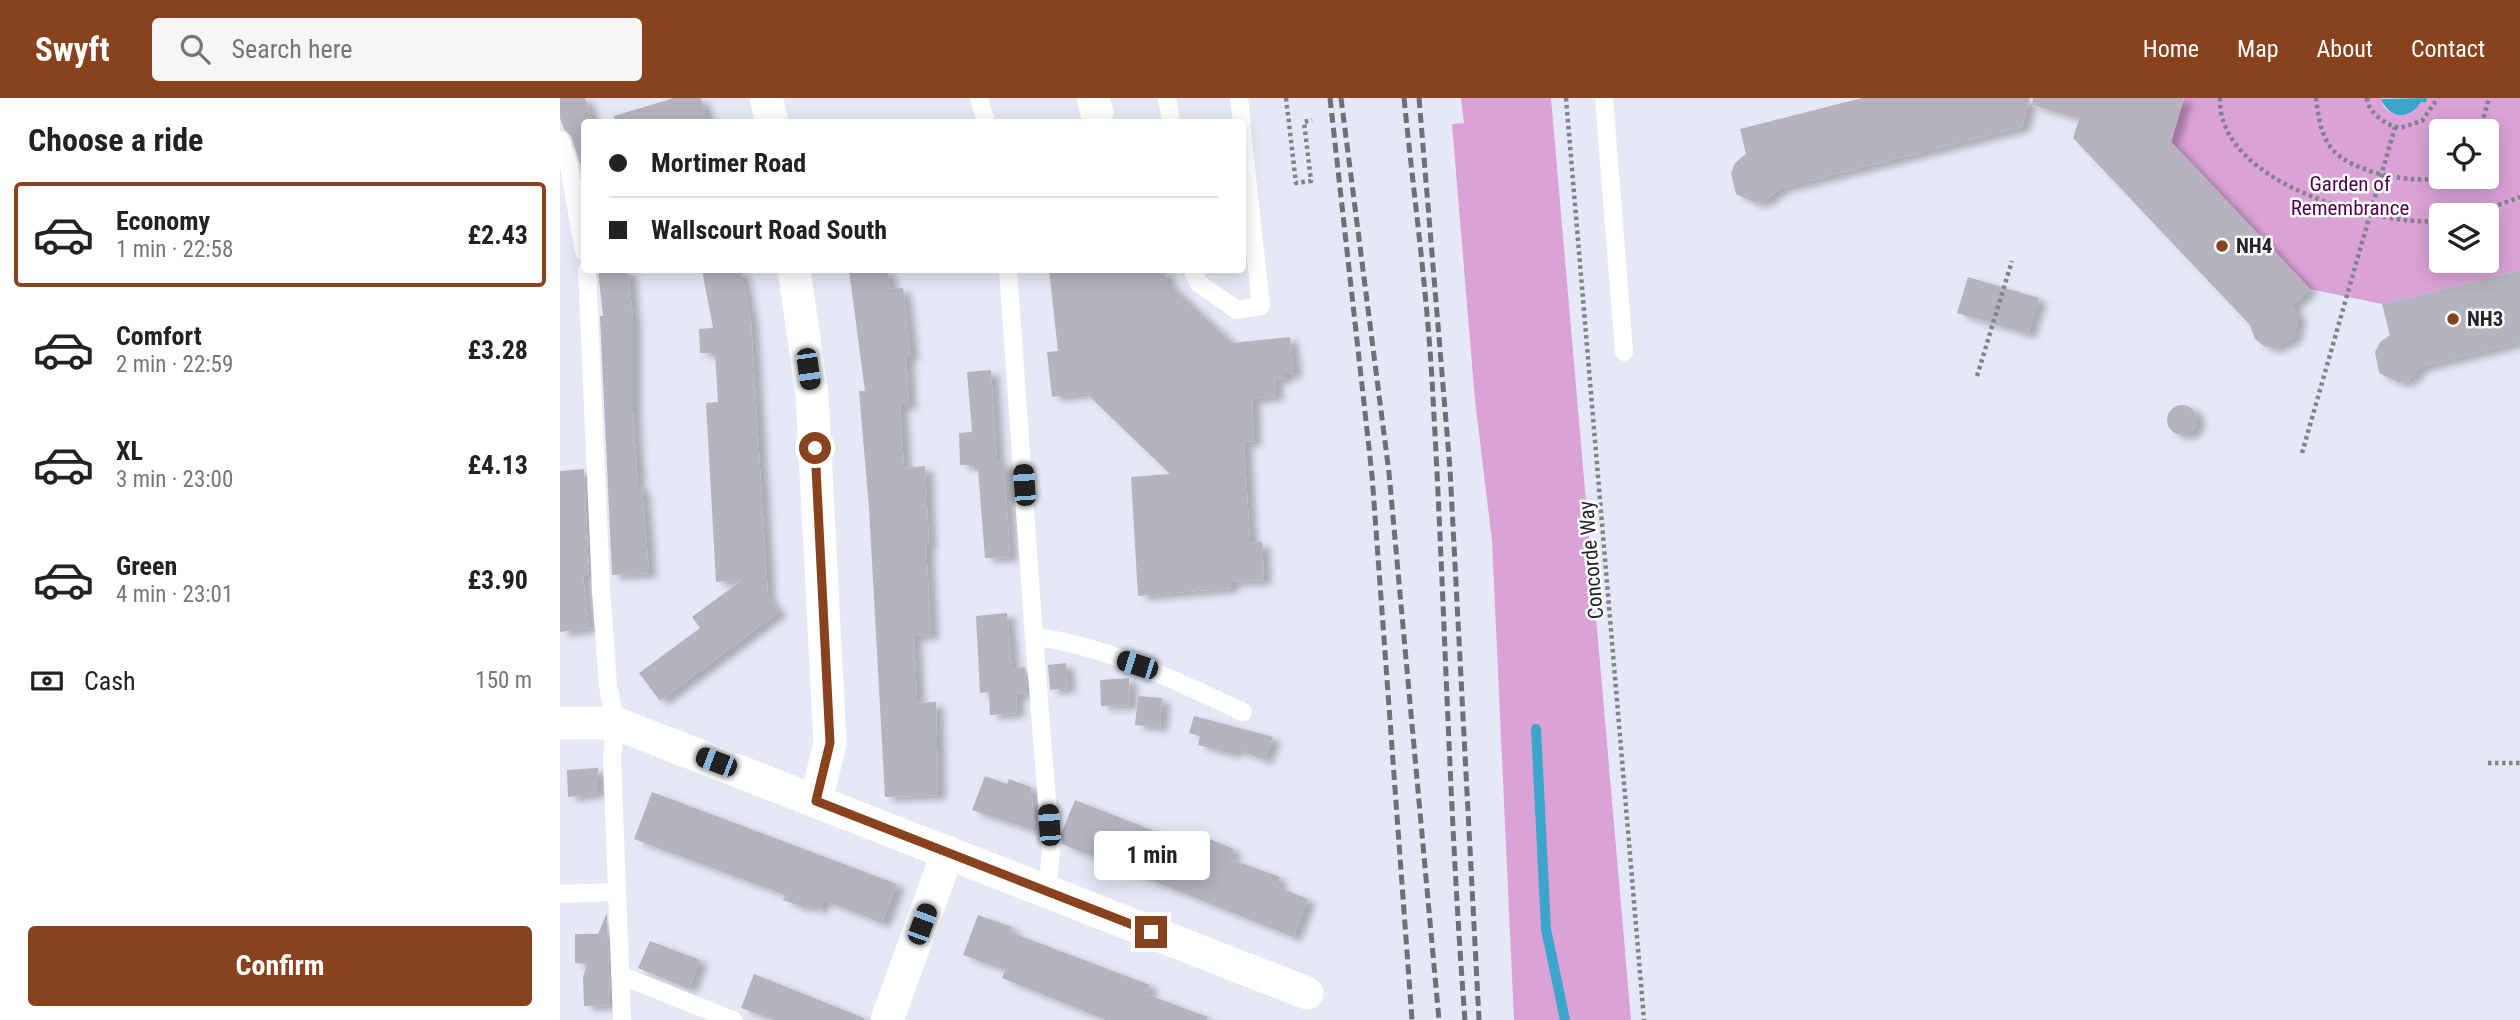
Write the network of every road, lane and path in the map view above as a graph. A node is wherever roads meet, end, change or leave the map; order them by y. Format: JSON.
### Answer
{"nodes":[{"id":1,"x":766,"y":98,"type":"edge"},
{"id":2,"x":979,"y":98,"type":"edge"},
{"id":3,"x":1167,"y":98,"type":"edge"},
{"id":4,"x":1239,"y":98,"type":"edge"},
{"id":5,"x":1286,"y":98,"type":"edge"},
{"id":6,"x":1566,"y":98,"type":"edge"},
{"id":7,"x":1604,"y":98,"type":"edge"},
{"id":8,"x":2220,"y":98,"type":"edge"},
{"id":9,"x":2316,"y":98,"type":"edge"},
{"id":10,"x":2367,"y":98,"type":"edge"},
{"id":11,"x":2438,"y":98,"type":"edge"},
{"id":12,"x":2489,"y":98,"type":"edge"},
{"id":13,"x":771,"y":119,"type":"edge"},
{"id":14,"x":985,"y":119,"type":"edge"},
{"id":15,"x":1170,"y":119,"type":"edge"},
{"id":16,"x":1242,"y":119,"type":"edge"},
{"id":17,"x":2483,"y":119,"type":"edge"},
{"id":18,"x":1312,"y":120,"type":"dead end"},
{"id":19,"x":2395,"y":127,"type":"junction"},
{"id":20,"x":560,"y":140,"type":"edge"},
{"id":21,"x":1246,"y":168,"type":"edge"},
{"id":22,"x":2381,"y":175,"type":"junction"},
{"id":23,"x":2429,"y":180,"type":"edge"},
{"id":24,"x":2520,"y":197,"type":"edge"},
{"id":25,"x":2499,"y":205,"type":"edge"},
{"id":26,"x":2370,"y":214,"type":"junction"},
{"id":27,"x":2429,"y":221,"type":"edge"},
{"id":28,"x":581,"y":235,"type":"edge"},
{"id":29,"x":2012,"y":261,"type":"dead end"},
{"id":30,"x":587,"y":273,"type":"edge"},
{"id":31,"x":794,"y":273,"type":"edge"},
{"id":32,"x":1008,"y":273,"type":"edge"},
{"id":33,"x":1194,"y":273,"type":"edge"},
{"id":34,"x":1624,"y":352,"type":"dead end"},
{"id":35,"x":1977,"y":376,"type":"dead end"},
{"id":36,"x":2302,"y":453,"type":"dead end"},
{"id":37,"x":1034,"y":637,"type":"junction"},
{"id":38,"x":1243,"y":712,"type":"dead end"},
{"id":39,"x":560,"y":723,"type":"edge"},
{"id":40,"x":615,"y":723,"type":"junction"},
{"id":41,"x":2488,"y":762,"type":"dead end"},
{"id":42,"x":2520,"y":762,"type":"edge"},
{"id":43,"x":816,"y":801,"type":"junction"},
{"id":44,"x":948,"y":852,"type":"junction"},
{"id":45,"x":1047,"y":891,"type":"junction"},
{"id":46,"x":617,"y":892,"type":"junction"},
{"id":47,"x":560,"y":894,"type":"edge"},
{"id":48,"x":620,"y":975,"type":"junction"},
{"id":49,"x":1307,"y":993,"type":"dead end"},
{"id":50,"x":622,"y":1020,"type":"edge"},
{"id":51,"x":733,"y":1020,"type":"edge"},
{"id":52,"x":887,"y":1020,"type":"edge"},
{"id":53,"x":1644,"y":1020,"type":"edge"}],
"edges":[{"from":1,"to":13,"type":"street"},
{"from":2,"to":14,"type":"lane"},
{"from":3,"to":15,"type":"lane"},
{"from":4,"to":16,"type":"lane"},
{"from":5,"to":18,"type":"path"},
{"from":6,"to":53,"type":"path","name":"Concorde Way"},
{"from":7,"to":34,"type":"lane"},
{"from":8,"to":26,"type":"path"},
{"from":9,"to":22,"type":"path"},
{"from":10,"to":19,"type":"path"},
{"from":11,"to":19,"type":"path"},
{"from":12,"to":17,"type":"path"},
{"from":19,"to":22,"type":"path"},
{"from":20,"to":28,"type":"lane"},
{"from":21,"to":33,"type":"lane"},
{"from":22,"to":23,"type":"path"},
{"from":22,"to":26,"type":"path"},
{"from":24,"to":25,"type":"path"},
{"from":26,"to":27,"type":"path"},
{"from":26,"to":36,"type":"path"},
{"from":29,"to":35,"type":"path"},
{"from":30,"to":40,"type":"lane"},
{"from":31,"to":43,"type":"street"},
{"from":32,"to":37,"type":"lane"},
{"from":37,"to":38,"type":"lane"},
{"from":37,"to":45,"type":"lane"},
{"from":39,"to":40,"type":"street"},
{"from":40,"to":43,"type":"street"},
{"from":40,"to":46,"type":"lane"},
{"from":41,"to":42,"type":"path"},
{"from":43,"to":44,"type":"street"},
{"from":44,"to":45,"type":"street"},
{"from":44,"to":52,"type":"street"},
{"from":45,"to":49,"type":"street"},
{"from":46,"to":47,"type":"lane"},
{"from":46,"to":48,"type":"lane"},
{"from":48,"to":50,"type":"lane"},
{"from":48,"to":51,"type":"lane"}]}
